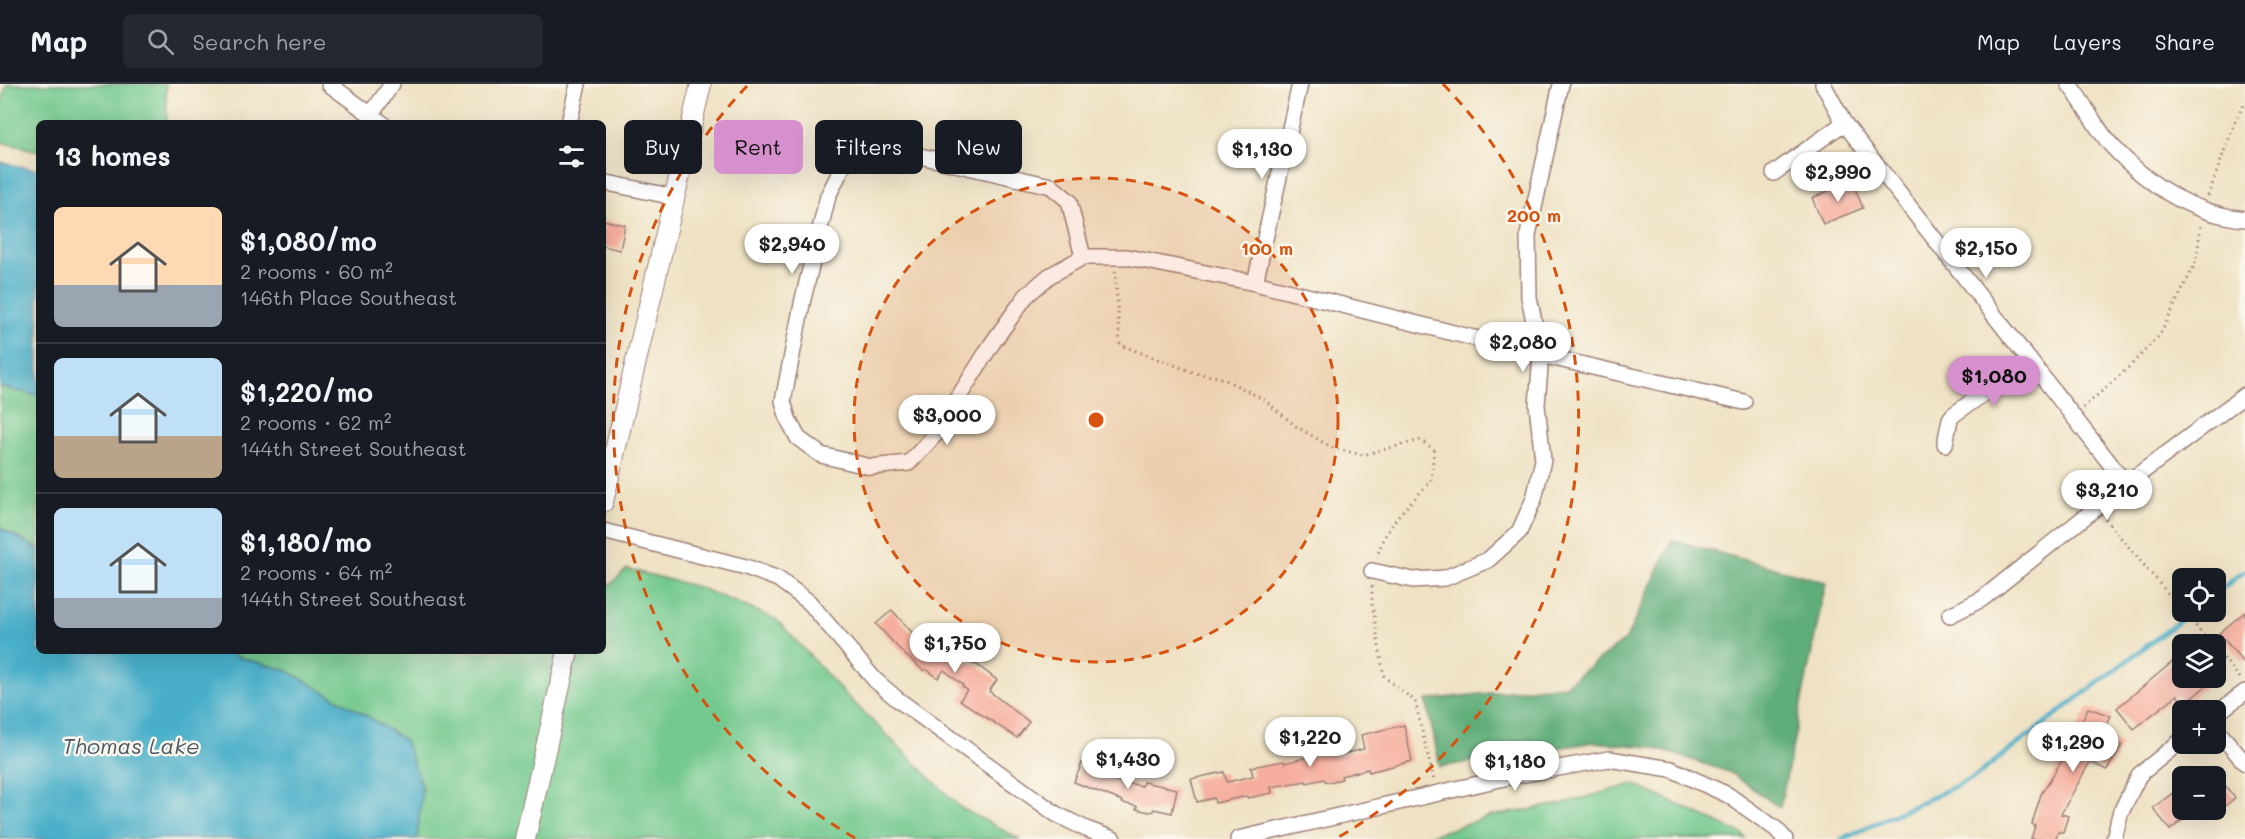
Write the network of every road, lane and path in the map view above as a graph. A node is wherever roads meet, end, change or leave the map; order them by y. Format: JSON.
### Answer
{"nodes":[{"id":1,"x":329,"y":84,"type":"edge"},
{"id":2,"x":392,"y":84,"type":"edge"},
{"id":3,"x":578,"y":84,"type":"edge"},
{"id":4,"x":701,"y":84,"type":"edge"},
{"id":5,"x":1300,"y":84,"type":"edge"},
{"id":6,"x":1561,"y":84,"type":"edge"},
{"id":7,"x":1823,"y":84,"type":"edge"},
{"id":8,"x":2075,"y":86,"type":"edge"},
{"id":9,"x":2245,"y":103,"type":"edge"},
{"id":10,"x":376,"y":119,"type":"edge"},
{"id":11,"x":570,"y":120,"type":"edge"},
{"id":12,"x":1844,"y":123,"type":"junction"},
{"id":13,"x":1774,"y":173,"type":"dead end"},
{"id":14,"x":606,"y":183,"type":"edge"},
{"id":15,"x":674,"y":197,"type":"junction"},
{"id":16,"x":2203,"y":210,"type":"junction"},
{"id":17,"x":2245,"y":219,"type":"edge"},
{"id":18,"x":1083,"y":257,"type":"junction"},
{"id":19,"x":1114,"y":257,"type":"junction"},
{"id":20,"x":1255,"y":282,"type":"junction"},
{"id":21,"x":1541,"y":354,"type":"junction"},
{"id":22,"x":2030,"y":361,"type":"junction"},
{"id":23,"x":2245,"y":395,"type":"edge"},
{"id":24,"x":1744,"y":402,"type":"dead end"},
{"id":25,"x":2073,"y":416,"type":"junction"},
{"id":26,"x":1945,"y":444,"type":"dead end"},
{"id":27,"x":2126,"y":484,"type":"junction"},
{"id":28,"x":606,"y":489,"type":"edge"},
{"id":29,"x":2096,"y":508,"type":"junction"},
{"id":30,"x":606,"y":532,"type":"edge"},
{"id":31,"x":1372,"y":571,"type":"junction"},
{"id":32,"x":2172,"y":598,"type":"edge"},
{"id":33,"x":1950,"y":615,"type":"dead end"},
{"id":34,"x":2193,"y":622,"type":"edge"},
{"id":35,"x":2203,"y":634,"type":"edge"},
{"id":36,"x":567,"y":654,"type":"edge"},
{"id":37,"x":2226,"y":661,"type":"edge"},
{"id":38,"x":2245,"y":684,"type":"edge"},
{"id":39,"x":2245,"y":692,"type":"edge"},
{"id":40,"x":2226,"y":706,"type":"edge"},
{"id":41,"x":2226,"y":741,"type":"edge"},
{"id":42,"x":2172,"y":748,"type":"edge"},
{"id":43,"x":2245,"y":763,"type":"edge"},
{"id":44,"x":1436,"y":794,"type":"junction"},
{"id":45,"x":525,"y":839,"type":"edge"},
{"id":46,"x":1113,"y":839,"type":"edge"},
{"id":47,"x":1238,"y":839,"type":"edge"},
{"id":48,"x":1785,"y":839,"type":"edge"},
{"id":49,"x":2114,"y":839,"type":"edge"}],
"edges":[{"from":1,"to":10,"type":"street"},
{"from":2,"to":10,"type":"street"},
{"from":3,"to":11,"type":"street"},
{"from":4,"to":15,"type":"street"},
{"from":5,"to":20,"type":"street"},
{"from":6,"to":21,"type":"street"},
{"from":7,"to":12,"type":"street"},
{"from":8,"to":16,"type":"street"},
{"from":9,"to":16,"type":"path"},
{"from":12,"to":13,"type":"street"},
{"from":12,"to":22,"type":"street"},
{"from":14,"to":15,"type":"street"},
{"from":15,"to":28,"type":"street"},
{"from":16,"to":17,"type":"street"},
{"from":16,"to":25,"type":"path"},
{"from":18,"to":18,"type":"street"},
{"from":18,"to":19,"type":"street"},
{"from":19,"to":20,"type":"street"},
{"from":19,"to":31,"type":"path"},
{"from":20,"to":21,"type":"street"},
{"from":21,"to":24,"type":"street"},
{"from":21,"to":31,"type":"street"},
{"from":22,"to":25,"type":"street"},
{"from":22,"to":26,"type":"street"},
{"from":23,"to":27,"type":"street"},
{"from":25,"to":27,"type":"street"},
{"from":27,"to":29,"type":"street"},
{"from":29,"to":32,"type":"path"},
{"from":29,"to":33,"type":"street"},
{"from":30,"to":46,"type":"street"},
{"from":31,"to":44,"type":"path"},
{"from":34,"to":35,"type":"path"},
{"from":36,"to":45,"type":"street"},
{"from":37,"to":38,"type":"path"},
{"from":39,"to":40,"type":"street"},
{"from":41,"to":43,"type":"street"},
{"from":42,"to":49,"type":"street"},
{"from":44,"to":47,"type":"street"},
{"from":44,"to":48,"type":"street"}]}
